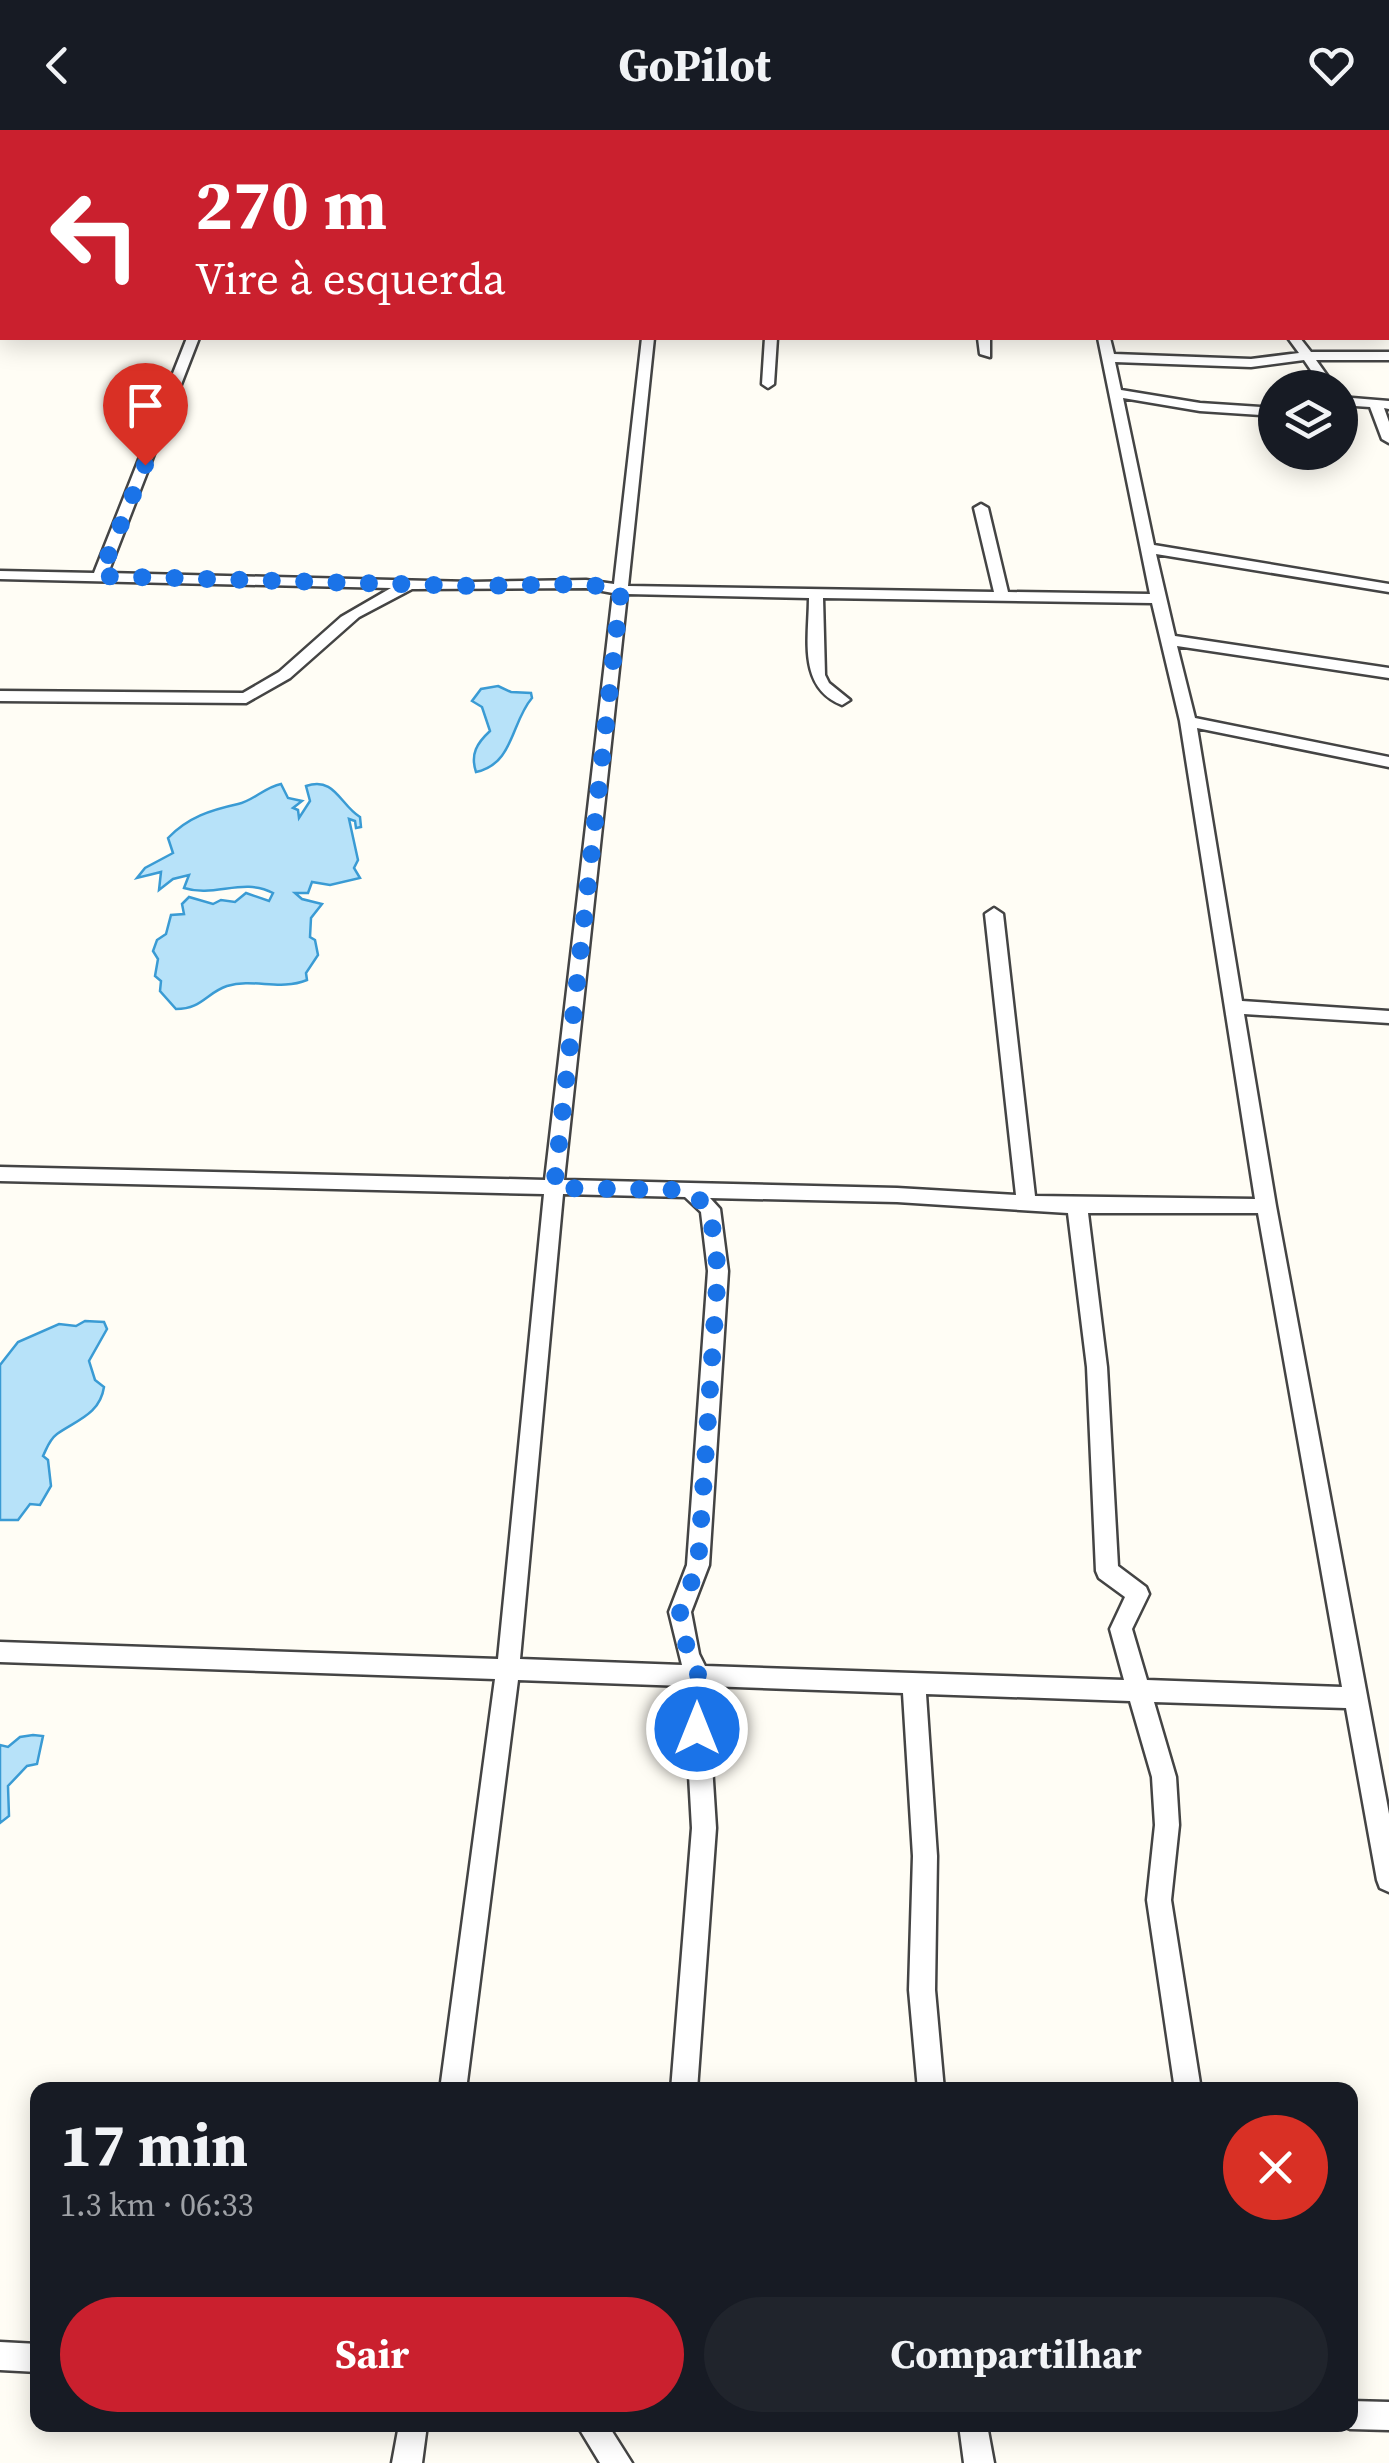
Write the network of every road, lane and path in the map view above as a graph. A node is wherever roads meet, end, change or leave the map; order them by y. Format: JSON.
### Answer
{"nodes":[{"id":1,"x":192,"y":340,"type":"edge"},
{"id":2,"x":648,"y":340,"type":"edge"},
{"id":3,"x":770,"y":340,"type":"edge"},
{"id":4,"x":984,"y":340,"type":"edge"},
{"id":5,"x":1104,"y":340,"type":"edge"},
{"id":6,"x":1296,"y":340,"type":"edge"},
{"id":7,"x":986,"y":354,"type":"dead end"},
{"id":8,"x":1308,"y":356,"type":"junction"},
{"id":9,"x":1389,"y":356,"type":"edge"},
{"id":10,"x":1109,"y":358,"type":"junction"},
{"id":11,"x":1318,"y":370,"type":"edge"},
{"id":12,"x":768,"y":384,"type":"dead end"},
{"id":13,"x":1117,"y":393,"type":"junction"},
{"id":14,"x":1382,"y":404,"type":"edge"},
{"id":15,"x":1258,"y":411,"type":"edge"},
{"id":16,"x":1389,"y":439,"type":"edge"},
{"id":17,"x":980,"y":508,"type":"dead end"},
{"id":18,"x":1148,"y":548,"type":"junction"},
{"id":19,"x":0,"y":575,"type":"edge"},
{"id":20,"x":100,"y":576,"type":"junction"},
{"id":21,"x":410,"y":584,"type":"junction"},
{"id":22,"x":1389,"y":588,"type":"edge"},
{"id":23,"x":621,"y":590,"type":"junction"},
{"id":24,"x":816,"y":594,"type":"junction"},
{"id":25,"x":1002,"y":597,"type":"junction"},
{"id":26,"x":1158,"y":599,"type":"junction"},
{"id":27,"x":1168,"y":640,"type":"junction"},
{"id":28,"x":1389,"y":673,"type":"edge"},
{"id":29,"x":0,"y":696,"type":"edge"},
{"id":30,"x":842,"y":700,"type":"dead end"},
{"id":31,"x":1188,"y":721,"type":"junction"},
{"id":32,"x":1389,"y":762,"type":"edge"},
{"id":33,"x":994,"y":914,"type":"dead end"},
{"id":34,"x":1235,"y":1007,"type":"junction"},
{"id":35,"x":1389,"y":1016,"type":"edge"},
{"id":36,"x":0,"y":1174,"type":"edge"},
{"id":37,"x":689,"y":1190,"type":"junction"},
{"id":38,"x":554,"y":1196,"type":"junction"},
{"id":39,"x":1026,"y":1203,"type":"junction"},
{"id":40,"x":1076,"y":1206,"type":"junction"},
{"id":41,"x":1266,"y":1206,"type":"junction"},
{"id":42,"x":0,"y":1652,"type":"edge"},
{"id":43,"x":508,"y":1669,"type":"junction"},
{"id":44,"x":698,"y":1673,"type":"junction"},
{"id":45,"x":914,"y":1683,"type":"junction"},
{"id":46,"x":1139,"y":1690,"type":"junction"},
{"id":47,"x":1356,"y":1698,"type":"junction"},
{"id":48,"x":1389,"y":1880,"type":"edge"},
{"id":49,"x":453,"y":2082,"type":"edge"},
{"id":50,"x":685,"y":2082,"type":"edge"},
{"id":51,"x":929,"y":2082,"type":"edge"},
{"id":52,"x":1187,"y":2082,"type":"edge"},
{"id":53,"x":0,"y":2356,"type":"edge"},
{"id":54,"x":30,"y":2358,"type":"edge"},
{"id":55,"x":1358,"y":2414,"type":"edge"},
{"id":56,"x":1389,"y":2416,"type":"edge"},
{"id":57,"x":412,"y":2432,"type":"edge"},
{"id":58,"x":597,"y":2432,"type":"edge"},
{"id":59,"x":973,"y":2432,"type":"edge"},
{"id":60,"x":407,"y":2463,"type":"edge"},
{"id":61,"x":617,"y":2463,"type":"edge"},
{"id":62,"x":979,"y":2463,"type":"edge"}],
"edges":[{"from":1,"to":20,"type":"street"},
{"from":2,"to":23,"type":"street"},
{"from":3,"to":12,"type":"street"},
{"from":4,"to":7,"type":"street"},
{"from":5,"to":10,"type":"street"},
{"from":6,"to":8,"type":"street"},
{"from":8,"to":9,"type":"street"},
{"from":8,"to":10,"type":"street"},
{"from":8,"to":11,"type":"street"},
{"from":10,"to":13,"type":"street"},
{"from":13,"to":15,"type":"street"},
{"from":13,"to":18,"type":"street"},
{"from":14,"to":16,"type":"street"},
{"from":17,"to":25,"type":"street"},
{"from":18,"to":22,"type":"street"},
{"from":18,"to":26,"type":"street"},
{"from":19,"to":20,"type":"street"},
{"from":20,"to":21,"type":"street"},
{"from":21,"to":23,"type":"street"},
{"from":21,"to":29,"type":"street"},
{"from":23,"to":24,"type":"street"},
{"from":23,"to":38,"type":"street"},
{"from":24,"to":25,"type":"street"},
{"from":24,"to":30,"type":"street"},
{"from":25,"to":26,"type":"street"},
{"from":26,"to":27,"type":"street"},
{"from":27,"to":28,"type":"street"},
{"from":27,"to":31,"type":"street"},
{"from":31,"to":32,"type":"street"},
{"from":31,"to":34,"type":"street"},
{"from":33,"to":39,"type":"street"},
{"from":34,"to":35,"type":"street"},
{"from":34,"to":41,"type":"street"},
{"from":36,"to":38,"type":"street"},
{"from":37,"to":38,"type":"street"},
{"from":37,"to":39,"type":"street"},
{"from":37,"to":44,"type":"street"},
{"from":38,"to":43,"type":"street"},
{"from":39,"to":40,"type":"street"},
{"from":40,"to":41,"type":"street"},
{"from":40,"to":46,"type":"street"},
{"from":41,"to":47,"type":"street"},
{"from":42,"to":43,"type":"street"},
{"from":43,"to":44,"type":"street"},
{"from":43,"to":49,"type":"street"},
{"from":44,"to":45,"type":"street"},
{"from":44,"to":50,"type":"street"},
{"from":45,"to":46,"type":"street"},
{"from":45,"to":51,"type":"street"},
{"from":46,"to":47,"type":"street"},
{"from":46,"to":52,"type":"street"},
{"from":47,"to":48,"type":"street"},
{"from":53,"to":54,"type":"street"},
{"from":55,"to":56,"type":"street"},
{"from":57,"to":60,"type":"street"},
{"from":58,"to":61,"type":"street"},
{"from":59,"to":62,"type":"street"}]}
